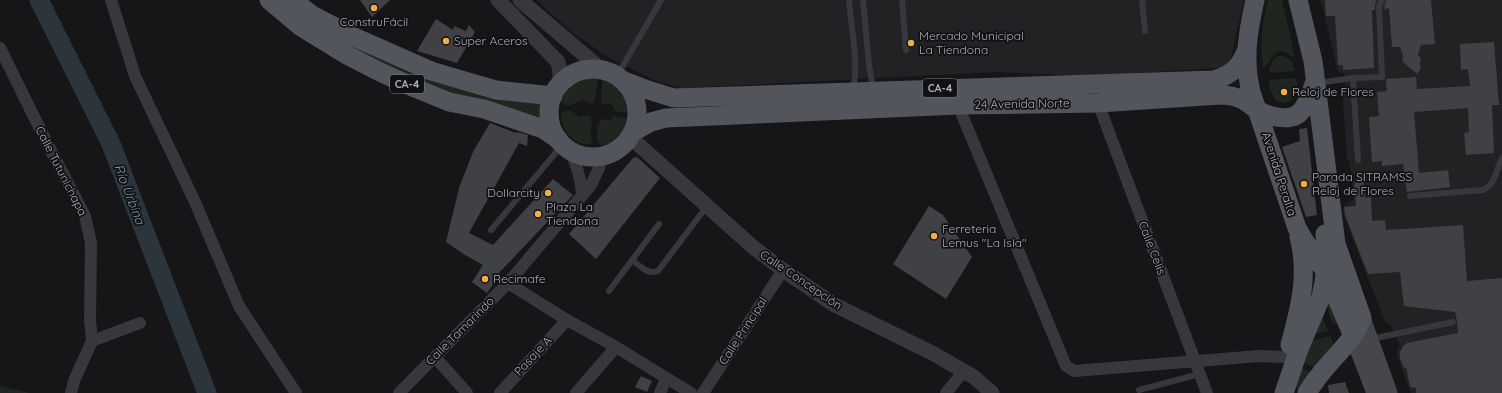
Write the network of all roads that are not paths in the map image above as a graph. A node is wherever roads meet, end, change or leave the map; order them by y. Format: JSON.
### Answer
{"nodes":[{"id":1,"x":111,"y":0,"type":"edge"},
{"id":2,"x":269,"y":0,"type":"edge"},
{"id":3,"x":293,"y":0,"type":"edge"},
{"id":4,"x":498,"y":0,"type":"edge"},
{"id":5,"x":520,"y":0,"type":"edge"},
{"id":6,"x":661,"y":0,"type":"edge"},
{"id":7,"x":849,"y":0,"type":"edge"},
{"id":8,"x":862,"y":0,"type":"edge"},
{"id":9,"x":902,"y":0,"type":"edge"},
{"id":10,"x":1142,"y":0,"type":"edge"},
{"id":11,"x":1255,"y":0,"type":"edge"},
{"id":12,"x":1262,"y":0,"type":"edge"},
{"id":13,"x":1289,"y":0,"type":"edge"},
{"id":14,"x":1298,"y":0,"type":"edge"},
{"id":15,"x":1382,"y":0,"type":"edge"},
{"id":16,"x":1145,"y":31,"type":"dead end"},
{"id":17,"x":0,"y":48,"type":"edge"},
{"id":18,"x":1246,"y":49,"type":"junction"},
{"id":19,"x":906,"y":50,"type":"dead end"},
{"id":20,"x":614,"y":75,"type":"junction"},
{"id":21,"x":1353,"y":78,"type":"junction"},
{"id":22,"x":1313,"y":88,"type":"junction"},
{"id":23,"x":556,"y":90,"type":"junction"},
{"id":24,"x":873,"y":91,"type":"junction"},
{"id":25,"x":852,"y":92,"type":"junction"},
{"id":26,"x":1098,"y":103,"type":"junction"},
{"id":27,"x":958,"y":105,"type":"junction"},
{"id":28,"x":1263,"y":113,"type":"junction"},
{"id":29,"x":631,"y":135,"type":"junction"},
{"id":30,"x":563,"y":144,"type":"junction"},
{"id":31,"x":602,"y":156,"type":"junction"},
{"id":32,"x":1502,"y":158,"type":"edge"},
{"id":33,"x":1358,"y":160,"type":"dead end"},
{"id":34,"x":582,"y":195,"type":"junction"},
{"id":35,"x":1410,"y":196,"type":"dead end"},
{"id":36,"x":707,"y":206,"type":"junction"},
{"id":37,"x":659,"y":224,"type":"dead end"},
{"id":38,"x":1297,"y":228,"type":"junction"},
{"id":39,"x":491,"y":230,"type":"dead end"},
{"id":40,"x":1310,"y":250,"type":"junction"},
{"id":41,"x":632,"y":260,"type":"junction"},
{"id":42,"x":783,"y":270,"type":"junction"},
{"id":43,"x":1326,"y":271,"type":"junction"},
{"id":44,"x":508,"y":283,"type":"junction"},
{"id":45,"x":609,"y":291,"type":"dead end"},
{"id":46,"x":567,"y":320,"type":"junction"},
{"id":47,"x":1453,"y":322,"type":"dead end"},
{"id":48,"x":140,"y":323,"type":"dead end"},
{"id":49,"x":1361,"y":338,"type":"junction"},
{"id":50,"x":1303,"y":339,"type":"junction"},
{"id":51,"x":92,"y":341,"type":"junction"},
{"id":52,"x":616,"y":347,"type":"junction"},
{"id":53,"x":435,"y":357,"type":"junction"},
{"id":54,"x":1286,"y":358,"type":"junction"},
{"id":55,"x":1195,"y":362,"type":"junction"},
{"id":56,"x":964,"y":371,"type":"junction"},
{"id":57,"x":1200,"y":374,"type":"junction"},
{"id":58,"x":666,"y":379,"type":"junction"},
{"id":59,"x":1139,"y":390,"type":"dead end"},
{"id":60,"x":71,"y":393,"type":"edge"},
{"id":61,"x":296,"y":393,"type":"edge"},
{"id":62,"x":399,"y":393,"type":"edge"},
{"id":63,"x":467,"y":393,"type":"edge"},
{"id":64,"x":500,"y":393,"type":"edge"},
{"id":65,"x":576,"y":393,"type":"edge"},
{"id":66,"x":660,"y":393,"type":"edge"},
{"id":67,"x":691,"y":393,"type":"edge"},
{"id":68,"x":703,"y":393,"type":"edge"},
{"id":69,"x":946,"y":393,"type":"edge"},
{"id":70,"x":992,"y":393,"type":"edge"},
{"id":71,"x":1207,"y":393,"type":"edge"},
{"id":72,"x":1274,"y":393,"type":"edge"},
{"id":73,"x":1284,"y":393,"type":"edge"},
{"id":74,"x":1307,"y":393,"type":"edge"},
{"id":75,"x":1375,"y":393,"type":"edge"},
{"id":76,"x":1389,"y":393,"type":"edge"}],
"edges":[{"from":1,"to":61,"type":"street"},
{"from":2,"to":30,"type":"main road","number":"CA-4"},
{"from":3,"to":23,"type":"main road","number":"CA-4"},
{"from":4,"to":23,"type":"street"},
{"from":5,"to":20,"type":"street"},
{"from":6,"to":20,"type":"lane"},
{"from":7,"to":25,"type":"lane"},
{"from":8,"to":24,"type":"lane"},
{"from":9,"to":19,"type":"lane"},
{"from":10,"to":16,"type":"lane"},
{"from":11,"to":18,"type":"main road","name":"Avenida Peralta"},
{"from":12,"to":28,"type":"main road"},
{"from":13,"to":22,"type":"main road"},
{"from":14,"to":22,"type":"main road"},
{"from":15,"to":21,"type":"lane"},
{"from":17,"to":51,"type":"street","name":"Calle Tutunichapa"},
{"from":18,"to":24,"type":"main road","name":"24 Avenida Norte","number":"CA-4"},
{"from":18,"to":28,"type":"main road","name":"Avenida Peralta"},
{"from":20,"to":23,"type":"main road","number":"CA-4"},
{"from":20,"to":25,"type":"main road","name":"24 Avenida Norte","number":"CA-4"},
{"from":20,"to":29,"type":"main road"},
{"from":21,"to":22,"type":"lane"},
{"from":21,"to":33,"type":"lane"},
{"from":22,"to":28,"type":"main road","name":"24 Avenida Norte"},
{"from":22,"to":43,"type":"main road"},
{"from":22,"to":49,"type":"main road"},
{"from":23,"to":30,"type":"main road"},
{"from":24,"to":25,"type":"main road","name":"24 Avenida Norte","number":"CA-4"},
{"from":26,"to":27,"type":"main road","name":"24 Avenida Norte","number":"CA-4"},
{"from":26,"to":28,"type":"main road","name":"24 Avenida Norte","number":"CA-4"},
{"from":26,"to":55,"type":"street","name":"Calle Celis"},
{"from":27,"to":29,"type":"main road","name":"24 Avenida Norte","number":"CA-4"},
{"from":27,"to":55,"type":"street"},
{"from":28,"to":38,"type":"main road","name":"Avenida Peralta"},
{"from":28,"to":40,"type":"main road"},
{"from":29,"to":31,"type":"main road","number":"CA-4"},
{"from":29,"to":36,"type":"street","name":"Calle Concepción"},
{"from":30,"to":31,"type":"main road","number":"CA-4"},
{"from":30,"to":34,"type":"street"},
{"from":30,"to":39,"type":"lane"},
{"from":31,"to":34,"type":"street","name":"Calle Tamarindo"},
{"from":32,"to":35,"type":"lane"},
{"from":34,"to":44,"type":"street","name":"Calle Tamarindo"},
{"from":36,"to":41,"type":"lane"},
{"from":36,"to":42,"type":"street","name":"Calle Concepción"},
{"from":37,"to":41,"type":"lane"},
{"from":38,"to":40,"type":"main road","name":"Avenida Peralta"},
{"from":38,"to":54,"type":"main road"},
{"from":40,"to":43,"type":"main road","name":"Avenida Peralta"},
{"from":40,"to":50,"type":"main road"},
{"from":41,"to":45,"type":"lane"},
{"from":42,"to":56,"type":"street","name":"Calle Concepción"},
{"from":42,"to":68,"type":"street","name":"Calle Principal"},
{"from":43,"to":49,"type":"main road","name":"Avenida Peralta"},
{"from":43,"to":50,"type":"main road"},
{"from":44,"to":46,"type":"street"},
{"from":44,"to":53,"type":"street","name":"Calle Tamarindo"},
{"from":46,"to":52,"type":"street"},
{"from":46,"to":64,"type":"street","name":"Pasaje A"},
{"from":47,"to":49,"type":"lane"},
{"from":48,"to":51,"type":"street"},
{"from":49,"to":74,"type":"main road"},
{"from":49,"to":75,"type":"main road"},
{"from":49,"to":76,"type":"main road"},
{"from":50,"to":73,"type":"main road"},
{"from":51,"to":60,"type":"street","name":"Calle Tutunichapa"},
{"from":52,"to":58,"type":"street"},
{"from":52,"to":65,"type":"street"},
{"from":53,"to":62,"type":"street","name":"Calle Tamarindo"},
{"from":53,"to":63,"type":"street"},
{"from":54,"to":55,"type":"street"},
{"from":54,"to":72,"type":"main road"},
{"from":55,"to":57,"type":"street","name":"Calle Celis"},
{"from":56,"to":69,"type":"street"},
{"from":56,"to":70,"type":"street","name":"Calle Concepción"},
{"from":57,"to":59,"type":"lane"},
{"from":57,"to":71,"type":"street","name":"Calle Celis"},
{"from":58,"to":66,"type":"street"},
{"from":58,"to":67,"type":"street"}]}
